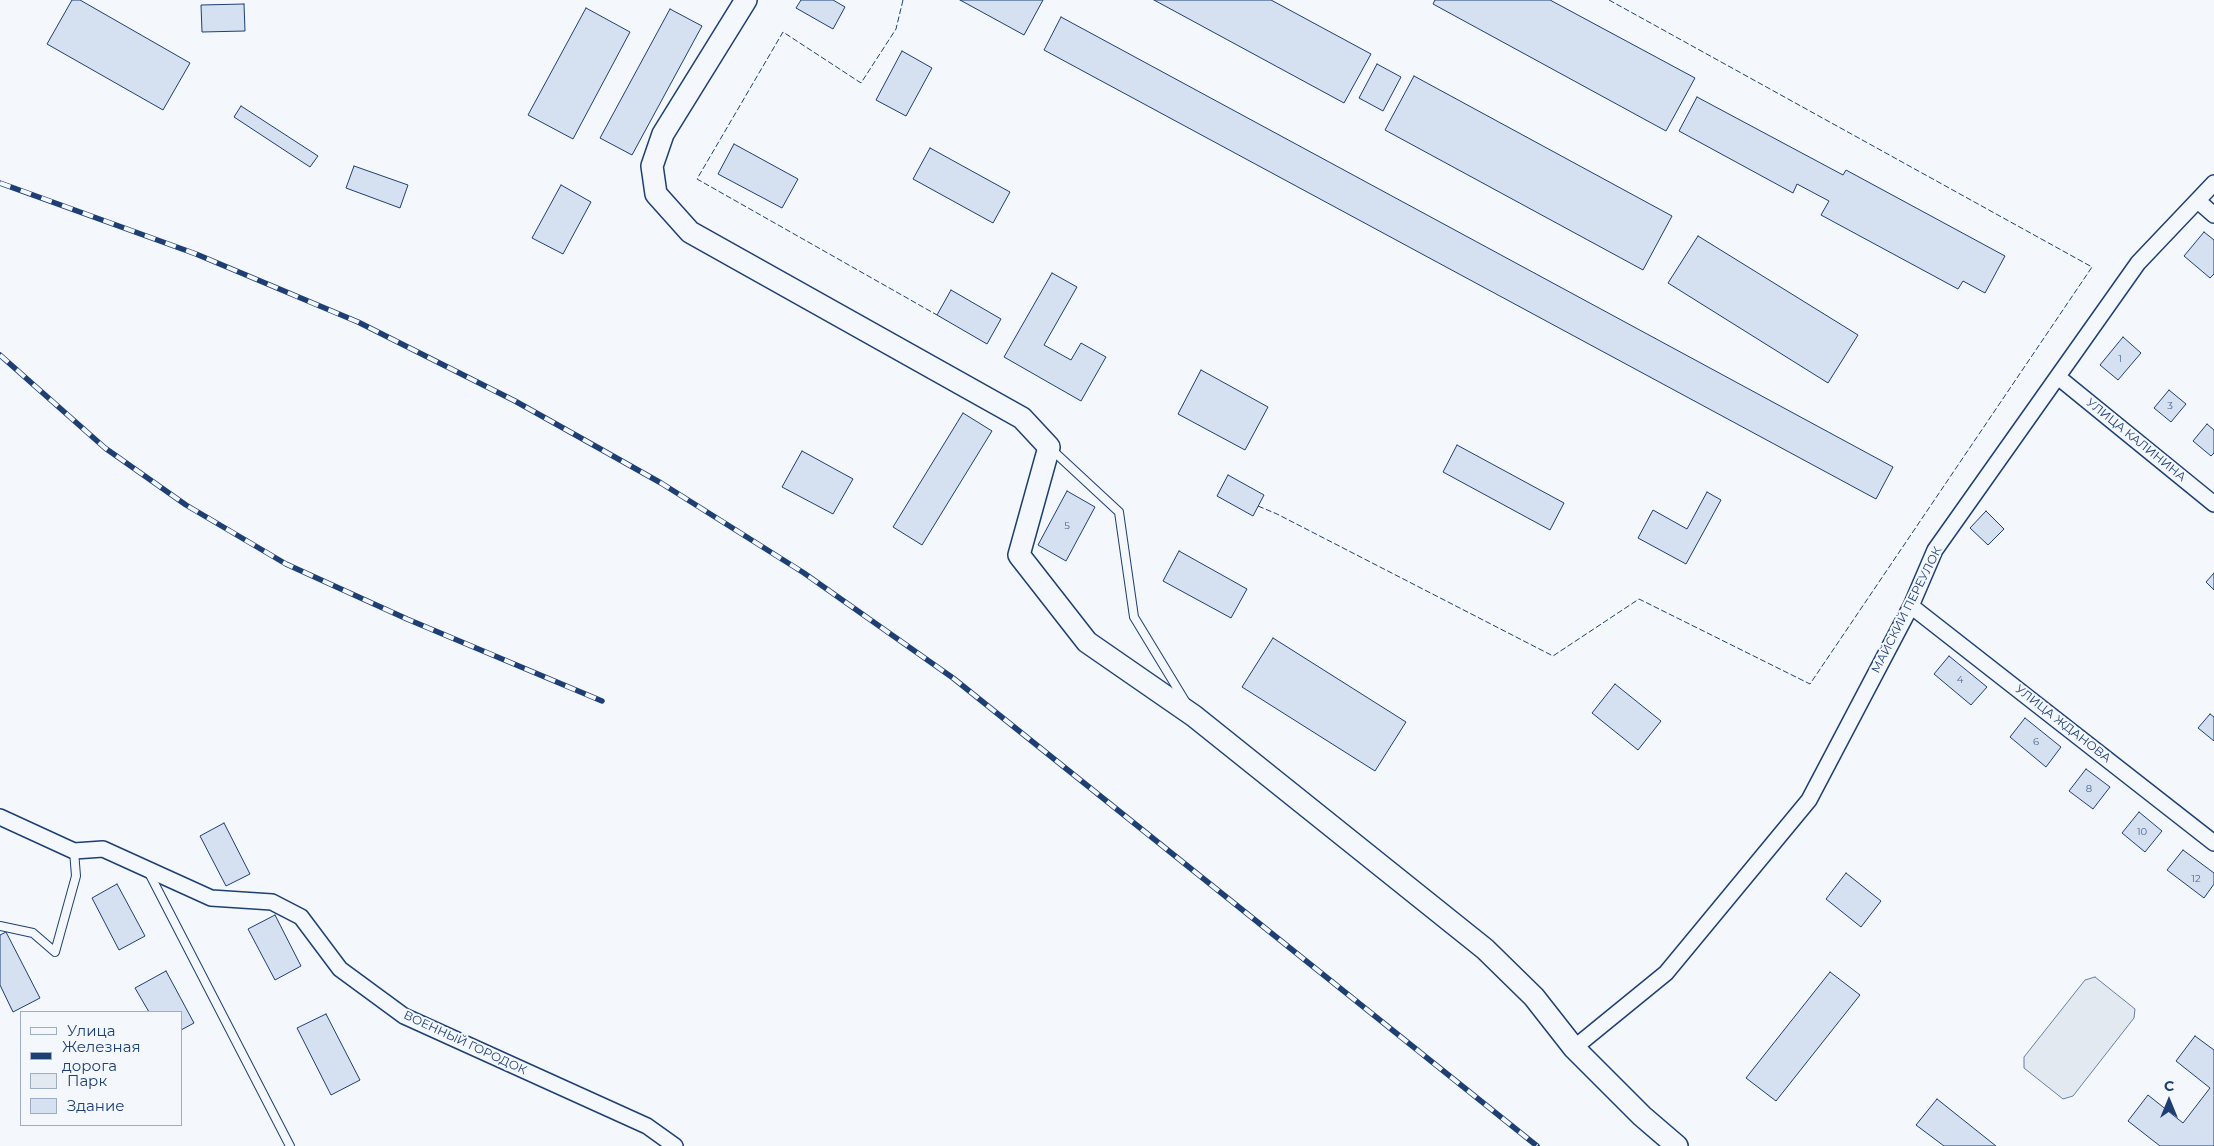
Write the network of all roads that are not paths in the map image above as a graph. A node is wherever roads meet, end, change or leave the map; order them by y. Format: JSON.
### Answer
{"nodes":[{"id":1,"x":746,"y":0,"type":"edge"},
{"id":2,"x":2214,"y":183,"type":"edge"},
{"id":3,"x":2198,"y":201,"type":"junction"},
{"id":4,"x":2214,"y":215,"type":"edge"},
{"id":5,"x":2058,"y":377,"type":"junction"},
{"id":6,"x":1048,"y":447,"type":"junction"},
{"id":7,"x":2214,"y":504,"type":"edge"},
{"id":8,"x":1911,"y":606,"type":"junction"},
{"id":9,"x":1194,"y":716,"type":"junction"},
{"id":10,"x":0,"y":816,"type":"edge"},
{"id":11,"x":2214,"y":842,"type":"edge"},
{"id":12,"x":74,"y":851,"type":"junction"},
{"id":13,"x":147,"y":870,"type":"junction"},
{"id":14,"x":0,"y":926,"type":"edge"},
{"id":15,"x":1574,"y":1048,"type":"junction"},
{"id":16,"x":290,"y":1146,"type":"edge"},
{"id":17,"x":675,"y":1146,"type":"edge"},
{"id":18,"x":1677,"y":1146,"type":"edge"}],
"edges":[{"from":1,"to":6,"type":"street"},
{"from":2,"to":3,"type":"street","name":"МАЙСКИЙ ПЕРЕУЛОК"},
{"from":3,"to":4,"type":"street"},
{"from":3,"to":5,"type":"street","name":"МАЙСКИЙ ПЕРЕУЛОК"},
{"from":5,"to":7,"type":"street","name":"УЛИЦА КАЛИНИНА"},
{"from":5,"to":8,"type":"street","name":"МАЙСКИЙ ПЕРЕУЛОК"},
{"from":6,"to":9,"type":"lane"},
{"from":6,"to":9,"type":"street"},
{"from":8,"to":11,"type":"street","name":"УЛИЦА ЖДАНОВА"},
{"from":8,"to":15,"type":"street","name":"МАЙСКИЙ ПЕРЕУЛОК"},
{"from":9,"to":15,"type":"street"},
{"from":10,"to":12,"type":"street","name":"ВОЕННЫЙ ГОРОДОК"},
{"from":12,"to":13,"type":"street","name":"ВОЕННЫЙ ГОРОДОК"},
{"from":12,"to":14,"type":"lane"},
{"from":13,"to":16,"type":"lane"},
{"from":13,"to":17,"type":"street","name":"ВОЕННЫЙ ГОРОДОК"},
{"from":15,"to":18,"type":"street"}]}
